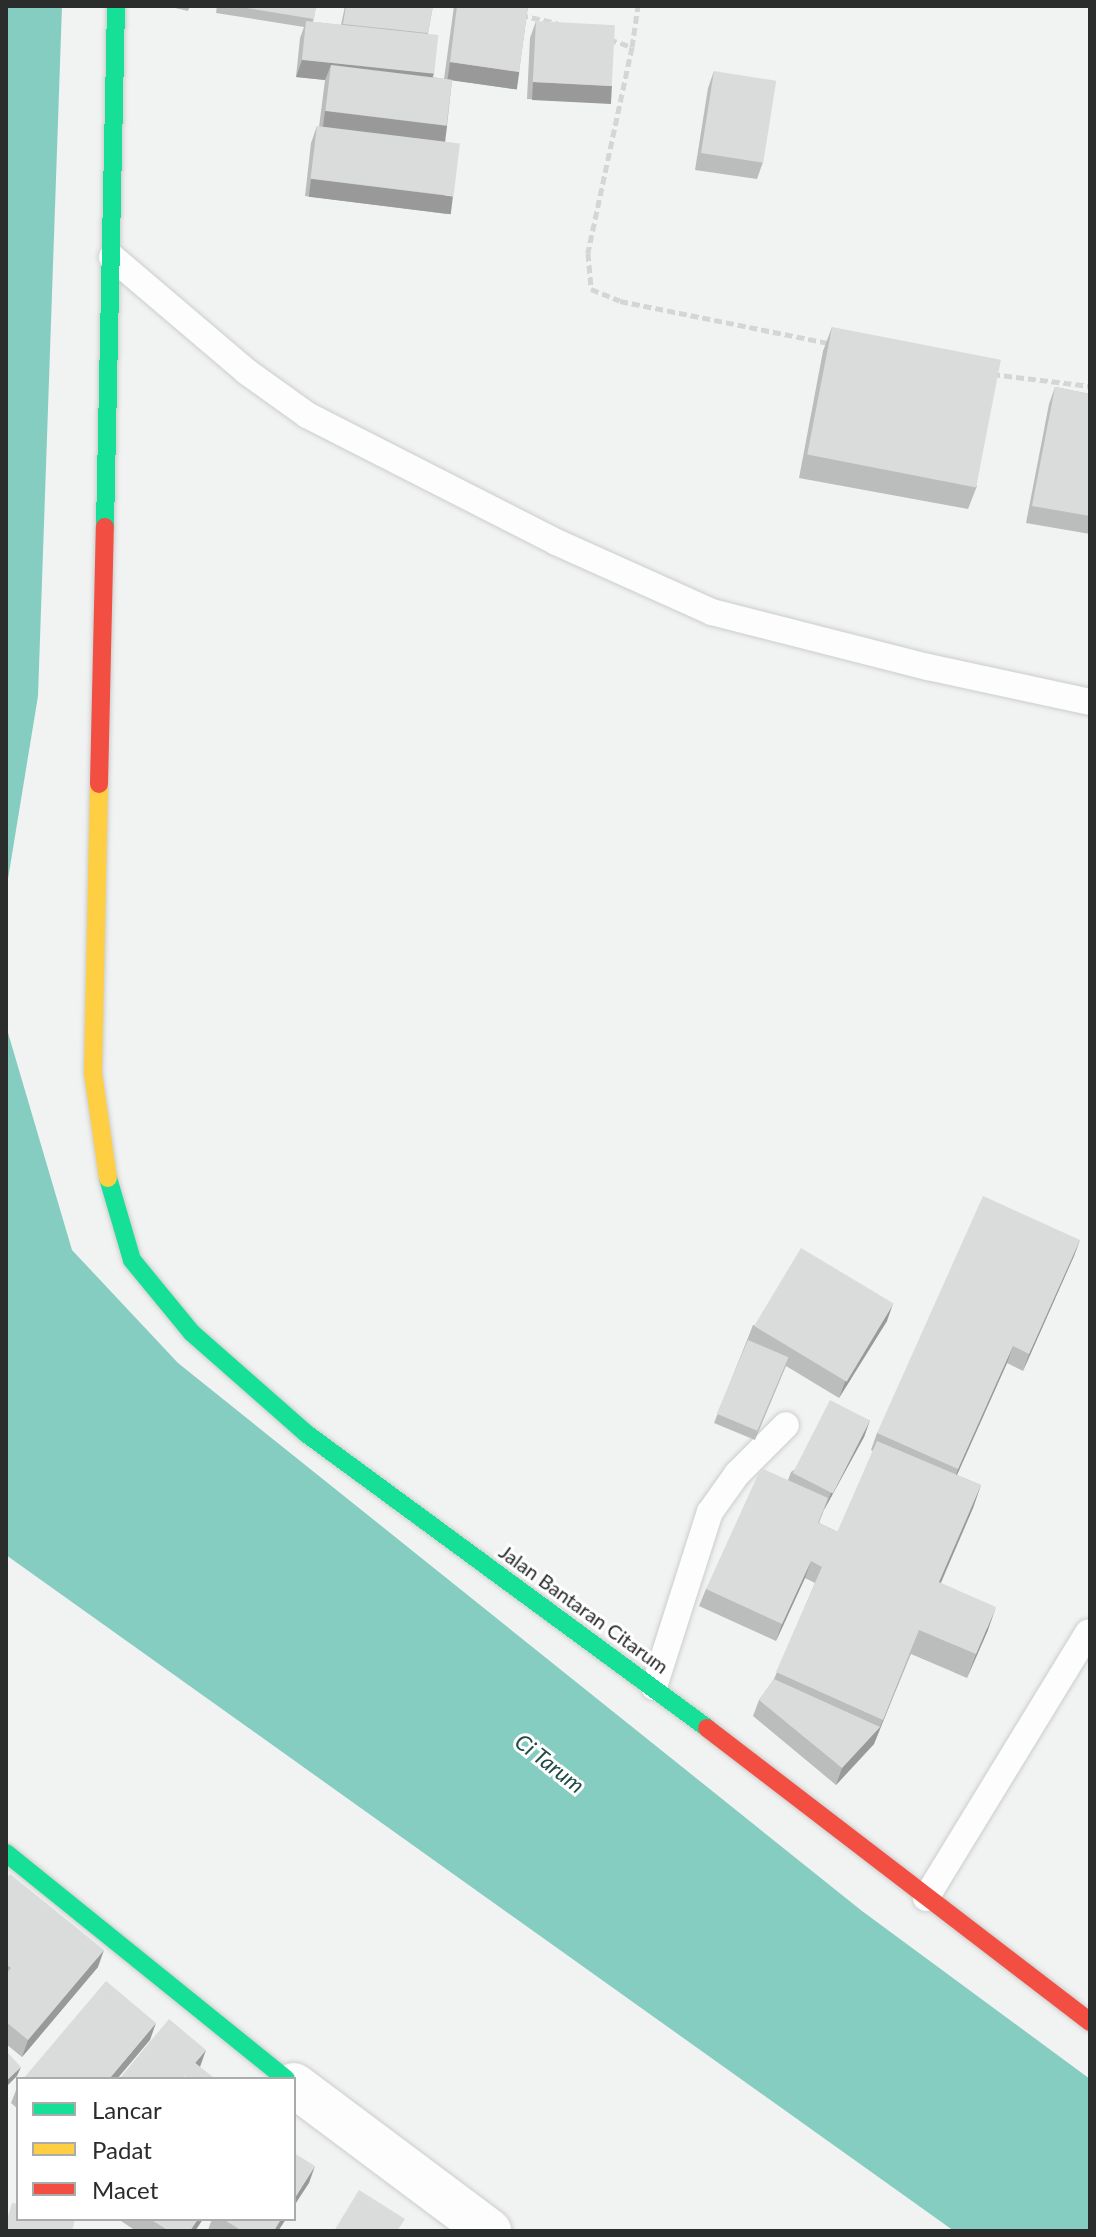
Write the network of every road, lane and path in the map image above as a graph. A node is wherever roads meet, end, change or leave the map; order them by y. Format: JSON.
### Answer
{"nodes":[{"id":1,"x":116,"y":6,"type":"edge"},
{"id":2,"x":638,"y":6,"type":"edge"},
{"id":3,"x":506,"y":13,"type":"edge"},
{"id":4,"x":564,"y":25,"type":"edge"},
{"id":5,"x":605,"y":38,"type":"edge"},
{"id":6,"x":632,"y":47,"type":"junction"},
{"id":7,"x":112,"y":257,"type":"junction"},
{"id":8,"x":849,"y":347,"type":"edge"},
{"id":9,"x":985,"y":373,"type":"edge"},
{"id":10,"x":1090,"y":386,"type":"edge"},
{"id":11,"x":1090,"y":702,"type":"edge"},
{"id":12,"x":786,"y":1425,"type":"dead end"},
{"id":13,"x":1088,"y":1633,"type":"dead end"},
{"id":14,"x":654,"y":1687,"type":"junction"},
{"id":15,"x":6,"y":1853,"type":"edge"},
{"id":16,"x":926,"y":1898,"type":"junction"},
{"id":17,"x":1090,"y":2022,"type":"edge"},
{"id":18,"x":284,"y":2077,"type":"edge"},
{"id":19,"x":296,"y":2086,"type":"edge"},
{"id":20,"x":489,"y":2231,"type":"edge"}],
"edges":[{"from":1,"to":7,"type":"street","name":"Jalan Bantaran Citarum"},
{"from":2,"to":6,"type":"path"},
{"from":3,"to":4,"type":"path"},
{"from":5,"to":6,"type":"path"},
{"from":6,"to":8,"type":"path"},
{"from":7,"to":11,"type":"lane"},
{"from":7,"to":14,"type":"street","name":"Jalan Bantaran Citarum"},
{"from":9,"to":10,"type":"path"},
{"from":12,"to":14,"type":"lane"},
{"from":13,"to":16,"type":"lane"},
{"from":14,"to":16,"type":"street","name":"Jalan Bantaran Citarum"},
{"from":15,"to":18,"type":"street"},
{"from":16,"to":17,"type":"street","name":"Jalan Bantaran Citarum"},
{"from":19,"to":20,"type":"street"}]}
